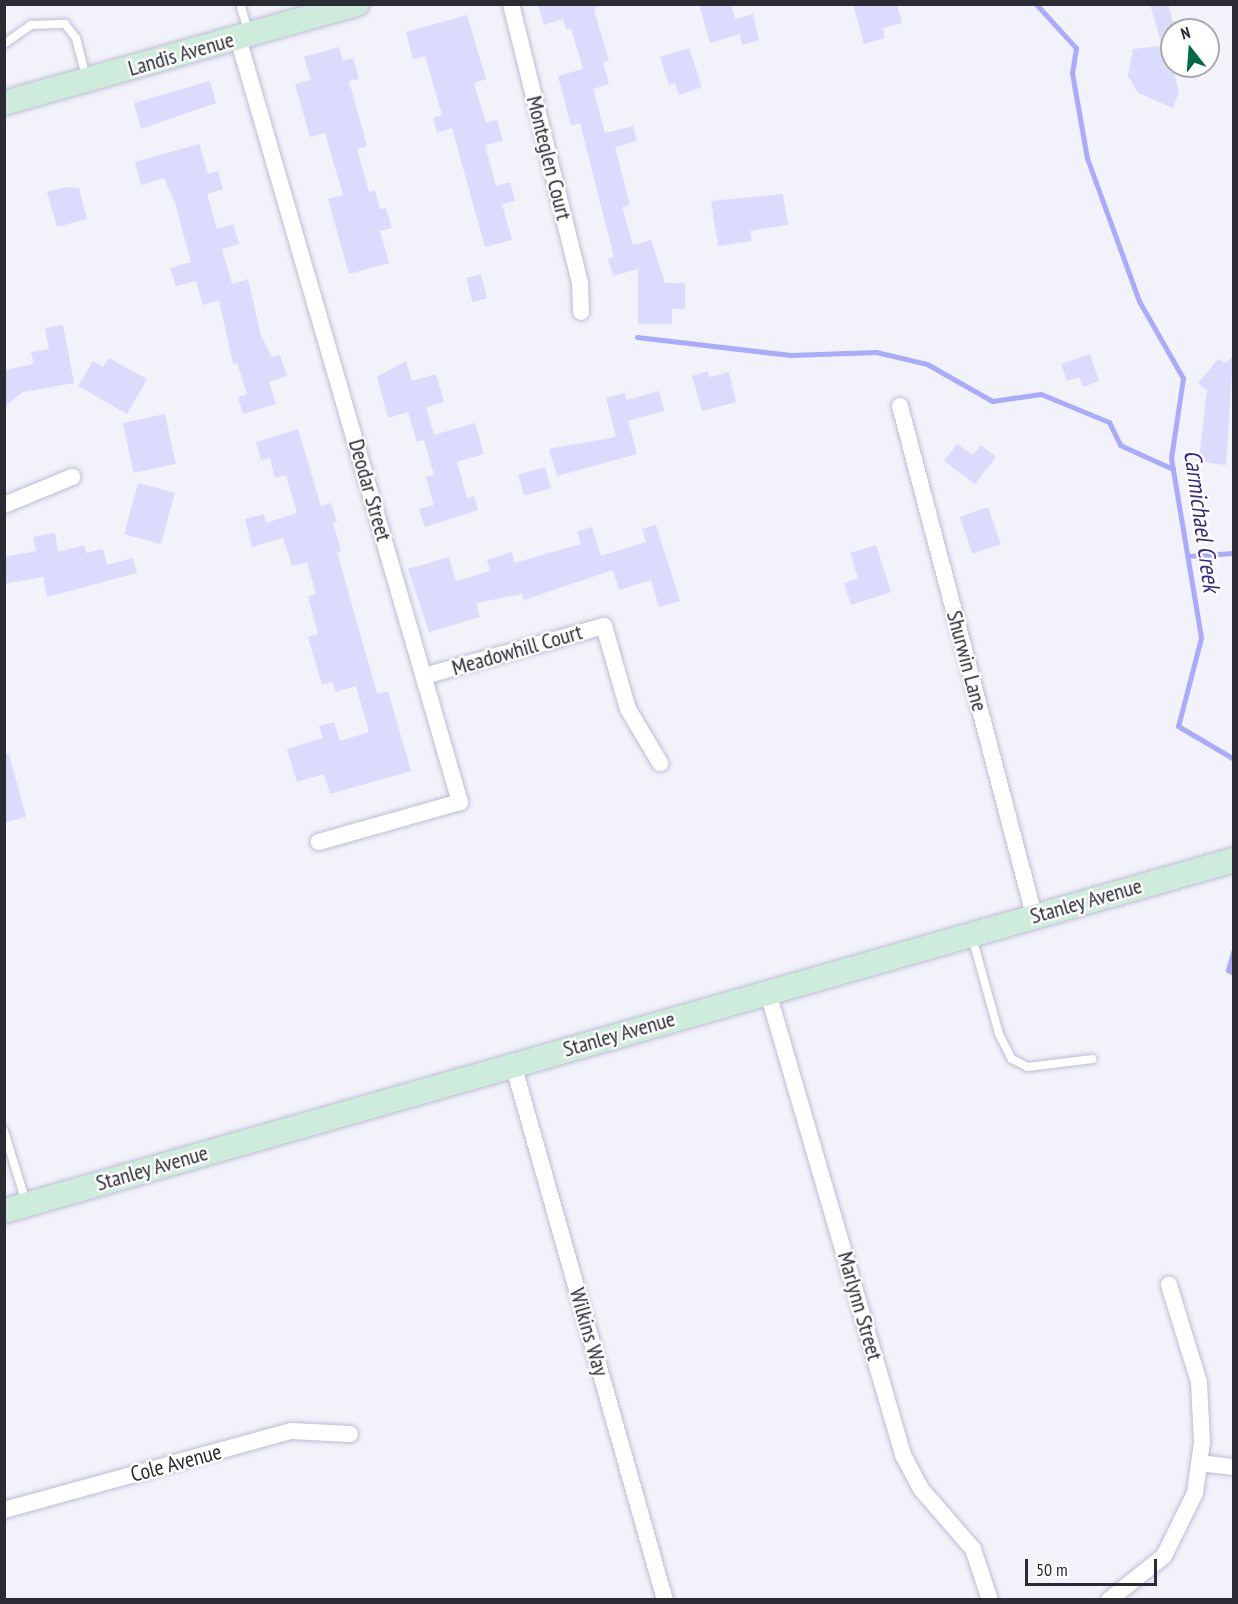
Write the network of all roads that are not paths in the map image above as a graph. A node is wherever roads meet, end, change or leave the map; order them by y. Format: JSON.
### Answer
{"nodes":[{"id":1,"x":240,"y":4,"type":"edge"},
{"id":2,"x":357,"y":4,"type":"edge"},
{"id":3,"x":511,"y":4,"type":"edge"},
{"id":4,"x":243,"y":36,"type":"junction"},
{"id":5,"x":4,"y":44,"type":"edge"},
{"id":6,"x":87,"y":80,"type":"junction"},
{"id":7,"x":4,"y":103,"type":"edge"},
{"id":8,"x":581,"y":312,"type":"dead end"},
{"id":9,"x":900,"y":406,"type":"dead end"},
{"id":10,"x":72,"y":477,"type":"dead end"},
{"id":11,"x":4,"y":505,"type":"edge"},
{"id":12,"x":424,"y":676,"type":"junction"},
{"id":13,"x":660,"y":764,"type":"dead end"},
{"id":14,"x":319,"y":842,"type":"dead end"},
{"id":15,"x":1233,"y":860,"type":"edge"},
{"id":16,"x":1034,"y":915,"type":"junction"},
{"id":17,"x":971,"y":934,"type":"junction"},
{"id":18,"x":768,"y":993,"type":"junction"},
{"id":19,"x":1093,"y":1059,"type":"dead end"},
{"id":20,"x":513,"y":1064,"type":"junction"},
{"id":21,"x":4,"y":1131,"type":"edge"},
{"id":22,"x":15,"y":1208,"type":"edge"},
{"id":23,"x":1169,"y":1285,"type":"dead end"},
{"id":24,"x":350,"y":1434,"type":"dead end"},
{"id":25,"x":1200,"y":1463,"type":"junction"},
{"id":26,"x":1233,"y":1467,"type":"edge"},
{"id":27,"x":4,"y":1510,"type":"edge"},
{"id":28,"x":665,"y":1599,"type":"edge"},
{"id":29,"x":990,"y":1599,"type":"edge"},
{"id":30,"x":1109,"y":1599,"type":"edge"}],
"edges":[{"from":1,"to":4,"type":"lane"},
{"from":2,"to":4,"type":"street","name":"Landis Avenue"},
{"from":3,"to":8,"type":"street","name":"Monteglen Court"},
{"from":4,"to":6,"type":"street","name":"Landis Avenue"},
{"from":4,"to":12,"type":"street","name":"Deodar Street"},
{"from":5,"to":6,"type":"lane"},
{"from":6,"to":7,"type":"street","name":"Landis Avenue"},
{"from":9,"to":16,"type":"street","name":"Shurwin Lane"},
{"from":10,"to":11,"type":"street"},
{"from":12,"to":13,"type":"street","name":"Meadowhill Court"},
{"from":12,"to":14,"type":"street","name":"Deodar Street"},
{"from":15,"to":16,"type":"street","name":"Stanley Avenue"},
{"from":16,"to":17,"type":"street","name":"Stanley Avenue"},
{"from":17,"to":18,"type":"street","name":"Stanley Avenue"},
{"from":17,"to":19,"type":"lane"},
{"from":18,"to":20,"type":"street","name":"Stanley Avenue"},
{"from":18,"to":29,"type":"street","name":"Marlynn Street"},
{"from":20,"to":22,"type":"street","name":"Stanley Avenue"},
{"from":20,"to":28,"type":"street","name":"Wilkins Way"},
{"from":21,"to":22,"type":"lane"},
{"from":23,"to":25,"type":"street"},
{"from":24,"to":27,"type":"street","name":"Cole Avenue"},
{"from":25,"to":26,"type":"street"},
{"from":25,"to":30,"type":"street"}]}
